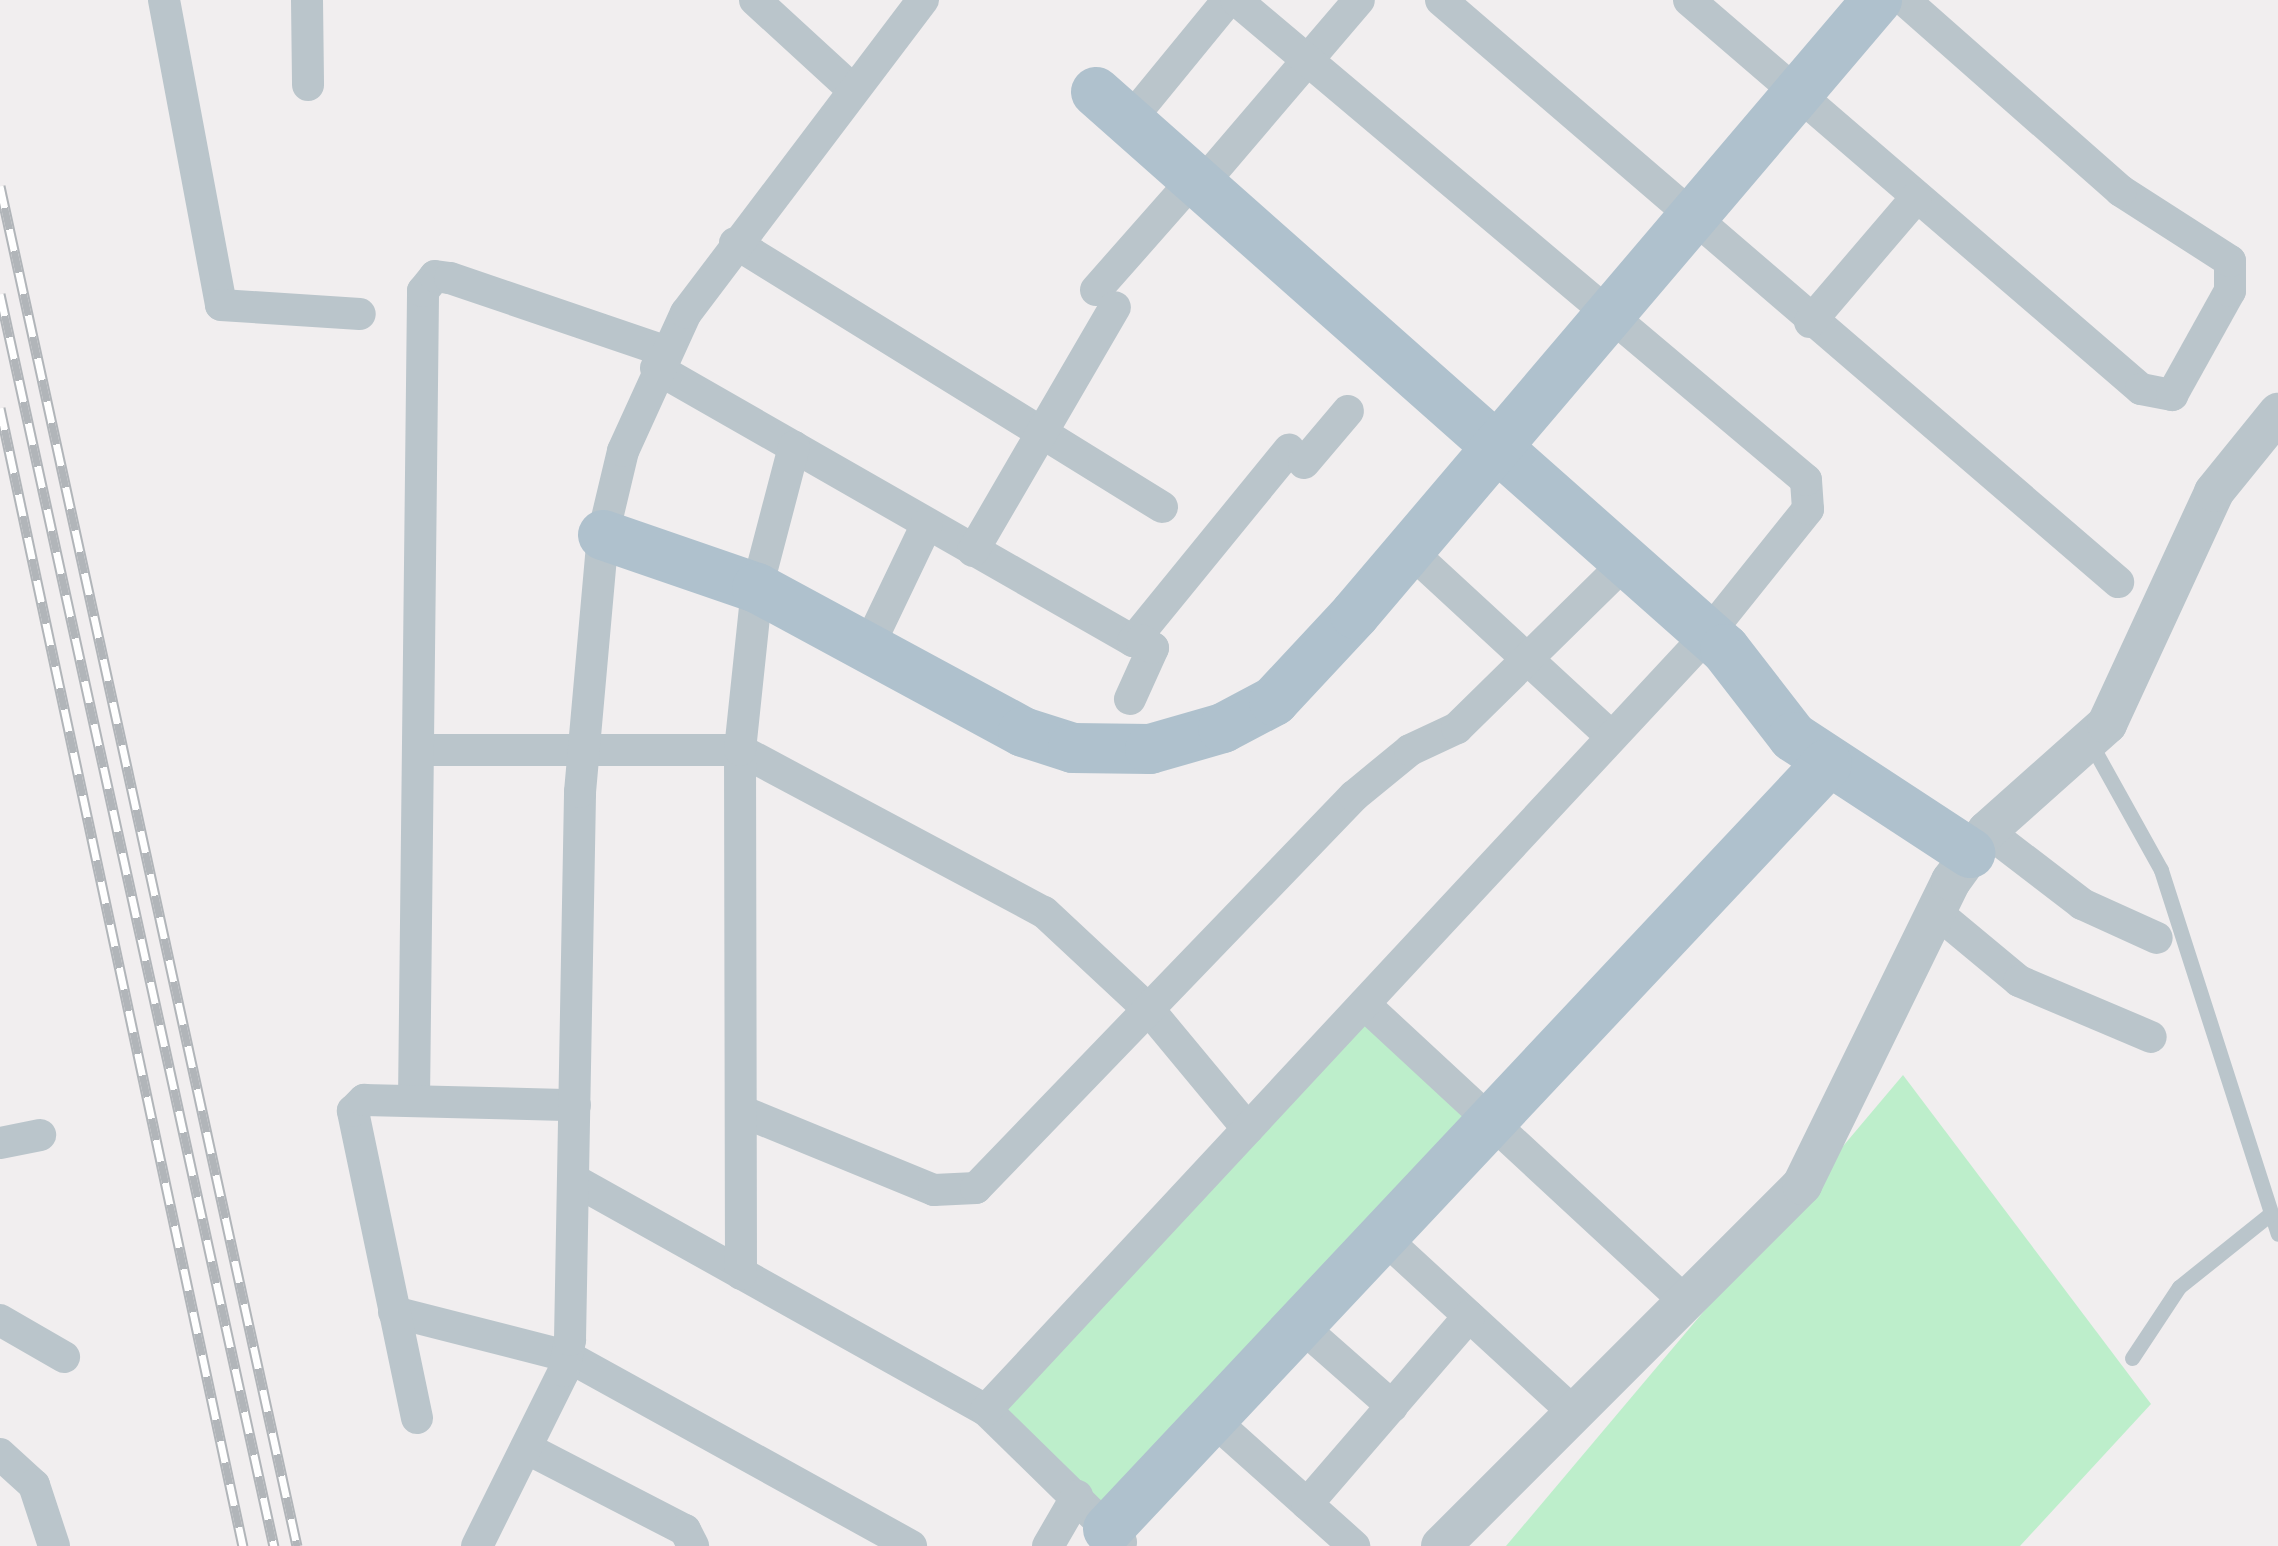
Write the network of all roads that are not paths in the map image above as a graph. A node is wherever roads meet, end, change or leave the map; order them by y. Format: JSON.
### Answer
{"nodes":[{"id":1,"x":164,"y":0,"type":"edge"},
{"id":2,"x":307,"y":0,"type":"edge"},
{"id":3,"x":755,"y":0,"type":"edge"},
{"id":4,"x":923,"y":0,"type":"edge"},
{"id":5,"x":1228,"y":0,"type":"edge"},
{"id":6,"x":1236,"y":0,"type":"edge"},
{"id":7,"x":1359,"y":0,"type":"edge"},
{"id":8,"x":1441,"y":0,"type":"edge"},
{"id":9,"x":1689,"y":0,"type":"edge"},
{"id":10,"x":1877,"y":0,"type":"edge"},
{"id":11,"x":1904,"y":0,"type":"edge"},
{"id":12,"x":1308,"y":60,"type":"junction"},
{"id":13,"x":308,"y":85,"type":"dead end"},
{"id":14,"x":852,"y":89,"type":"junction"},
{"id":15,"x":1795,"y":95,"type":"junction"},
{"id":16,"x":1113,"y":106,"type":"joint"},
{"id":17,"x":1198,"y":182,"type":"junction"},
{"id":18,"x":1916,"y":198,"type":"junction"},
{"id":19,"x":1688,"y":220,"type":"junction"},
{"id":20,"x":735,"y":243,"type":"junction"},
{"id":21,"x":1608,"y":312,"type":"junction"},
{"id":22,"x":360,"y":314,"type":"dead end"},
{"id":23,"x":1810,"y":322,"type":"junction"},
{"id":24,"x":660,"y":360,"type":"junction"},
{"id":25,"x":1348,"y":411,"type":"dead end"},
{"id":26,"x":2278,"y":413,"type":"edge"},
{"id":27,"x":1040,"y":431,"type":"junction"},
{"id":28,"x":1494,"y":445,"type":"junction"},
{"id":29,"x":794,"y":447,"type":"junction"},
{"id":30,"x":1162,"y":507,"type":"dead end"},
{"id":31,"x":927,"y":524,"type":"junction"},
{"id":32,"x":603,"y":535,"type":"junction"},
{"id":33,"x":1408,"y":549,"type":"junction"},
{"id":34,"x":973,"y":551,"type":"junction"},
{"id":35,"x":1626,"y":562,"type":"junction"},
{"id":36,"x":2118,"y":582,"type":"dead end"},
{"id":37,"x":757,"y":588,"type":"junction"},
{"id":38,"x":1708,"y":634,"type":"junction"},
{"id":39,"x":1141,"y":640,"type":"junction"},
{"id":40,"x":870,"y":643,"type":"junction"},
{"id":41,"x":1529,"y":660,"type":"junction"},
{"id":42,"x":1130,"y":700,"type":"dead end"},
{"id":43,"x":1612,"y":737,"type":"junction"},
{"id":44,"x":584,"y":744,"type":"junction"},
{"id":45,"x":2091,"y":744,"type":"junction"},
{"id":46,"x":418,"y":750,"type":"junction"},
{"id":47,"x":740,"y":750,"type":"junction"},
{"id":48,"x":1827,"y":764,"type":"junction"},
{"id":49,"x":1978,"y":842,"type":"junction"},
{"id":50,"x":1936,"y":912,"type":"junction"},
{"id":51,"x":2157,"y":938,"type":"dead end"},
{"id":52,"x":1364,"y":1004,"type":"junction"},
{"id":53,"x":1150,"y":1011,"type":"junction"},
{"id":54,"x":2150,"y":1037,"type":"dead end"},
{"id":55,"x":414,"y":1102,"type":"junction"},
{"id":56,"x":576,"y":1105,"type":"junction"},
{"id":57,"x":746,"y":1113,"type":"junction"},
{"id":58,"x":1491,"y":1122,"type":"junction"},
{"id":59,"x":1248,"y":1129,"type":"junction"},
{"id":60,"x":40,"y":1134,"type":"dead end"},
{"id":61,"x":0,"y":1143,"type":"edge"},
{"id":62,"x":574,"y":1180,"type":"junction"},
{"id":63,"x":2270,"y":1214,"type":"junction"},
{"id":64,"x":2278,"y":1234,"type":"edge"},
{"id":65,"x":1383,"y":1236,"type":"junction"},
{"id":66,"x":742,"y":1274,"type":"junction"},
{"id":67,"x":1687,"y":1303,"type":"junction"},
{"id":68,"x":394,"y":1312,"type":"junction"},
{"id":69,"x":1469,"y":1316,"type":"junction"},
{"id":70,"x":0,"y":1320,"type":"edge"},
{"id":71,"x":1300,"y":1325,"type":"junction"},
{"id":72,"x":567,"y":1356,"type":"junction"},
{"id":73,"x":64,"y":1357,"type":"dead end"},
{"id":74,"x":2132,"y":1358,"type":"dead end"},
{"id":75,"x":1392,"y":1406,"type":"junction"},
{"id":76,"x":986,"y":1410,"type":"junction"},
{"id":77,"x":1573,"y":1412,"type":"junction"},
{"id":78,"x":416,"y":1418,"type":"dead end"},
{"id":79,"x":1212,"y":1419,"type":"junction"},
{"id":80,"x":526,"y":1448,"type":"junction"},
{"id":81,"x":0,"y":1454,"type":"edge"},
{"id":82,"x":1307,"y":1504,"type":"junction"},
{"id":83,"x":1103,"y":1524,"type":"edge"},
{"id":84,"x":54,"y":1546,"type":"edge"},
{"id":85,"x":477,"y":1546,"type":"edge"},
{"id":86,"x":693,"y":1546,"type":"edge"},
{"id":87,"x":911,"y":1546,"type":"edge"},
{"id":88,"x":1048,"y":1546,"type":"edge"},
{"id":89,"x":1354,"y":1546,"type":"edge"},
{"id":90,"x":1441,"y":1546,"type":"edge"}],
"edges":[{"from":1,"to":22,"type":"street"},
{"from":2,"to":13,"type":"street"},
{"from":3,"to":14,"type":"street"},
{"from":4,"to":14,"type":"street"},
{"from":5,"to":16,"type":"street"},
{"from":6,"to":12,"type":"street"},
{"from":7,"to":12,"type":"street"},
{"from":8,"to":19,"type":"street"},
{"from":9,"to":15,"type":"street"},
{"from":10,"to":15,"type":"main road"},
{"from":11,"to":18,"type":"street"},
{"from":12,"to":17,"type":"street"},
{"from":12,"to":21,"type":"street"},
{"from":14,"to":20,"type":"street"},
{"from":15,"to":18,"type":"street"},
{"from":15,"to":19,"type":"main road"},
{"from":16,"to":17,"type":"main road"},
{"from":17,"to":27,"type":"street"},
{"from":17,"to":28,"type":"main road"},
{"from":18,"to":23,"type":"street"},
{"from":19,"to":21,"type":"main road"},
{"from":19,"to":23,"type":"street"},
{"from":20,"to":24,"type":"street"},
{"from":20,"to":27,"type":"street"},
{"from":21,"to":28,"type":"main road"},
{"from":21,"to":38,"type":"street"},
{"from":23,"to":36,"type":"street"},
{"from":24,"to":29,"type":"street"},
{"from":24,"to":32,"type":"street"},
{"from":24,"to":46,"type":"street"},
{"from":25,"to":39,"type":"street"},
{"from":26,"to":45,"type":"street"},
{"from":27,"to":30,"type":"street"},
{"from":27,"to":34,"type":"street"},
{"from":28,"to":33,"type":"main road"},
{"from":28,"to":35,"type":"main road"},
{"from":29,"to":31,"type":"street"},
{"from":29,"to":37,"type":"street"},
{"from":31,"to":34,"type":"street"},
{"from":31,"to":40,"type":"street"},
{"from":32,"to":37,"type":"main road"},
{"from":32,"to":44,"type":"street"},
{"from":33,"to":40,"type":"main road"},
{"from":33,"to":41,"type":"street"},
{"from":34,"to":39,"type":"street"},
{"from":35,"to":38,"type":"main road"},
{"from":35,"to":41,"type":"street"},
{"from":37,"to":40,"type":"main road"},
{"from":37,"to":47,"type":"street"},
{"from":38,"to":43,"type":"street"},
{"from":38,"to":48,"type":"main road"},
{"from":39,"to":42,"type":"street"},
{"from":41,"to":43,"type":"street"},
{"from":41,"to":53,"type":"street"},
{"from":43,"to":52,"type":"street"},
{"from":44,"to":46,"type":"street"},
{"from":44,"to":47,"type":"street"},
{"from":44,"to":56,"type":"street"},
{"from":45,"to":49,"type":"street"},
{"from":45,"to":63,"type":"lane"},
{"from":46,"to":55,"type":"street"},
{"from":47,"to":53,"type":"street"},
{"from":47,"to":57,"type":"street"},
{"from":48,"to":49,"type":"main road"},
{"from":48,"to":58,"type":"main road"},
{"from":49,"to":50,"type":"street"},
{"from":49,"to":51,"type":"street"},
{"from":50,"to":54,"type":"street"},
{"from":50,"to":67,"type":"street"},
{"from":52,"to":58,"type":"street"},
{"from":52,"to":59,"type":"street"},
{"from":53,"to":57,"type":"street"},
{"from":53,"to":59,"type":"street"},
{"from":55,"to":56,"type":"street"},
{"from":55,"to":68,"type":"street"},
{"from":56,"to":62,"type":"street"},
{"from":57,"to":66,"type":"street"},
{"from":58,"to":65,"type":"main road"},
{"from":58,"to":67,"type":"street"},
{"from":59,"to":76,"type":"street"},
{"from":60,"to":61,"type":"street"},
{"from":62,"to":66,"type":"street"},
{"from":62,"to":72,"type":"street"},
{"from":63,"to":64,"type":"lane"},
{"from":63,"to":74,"type":"lane"},
{"from":65,"to":69,"type":"street"},
{"from":65,"to":71,"type":"main road"},
{"from":66,"to":76,"type":"street"},
{"from":67,"to":77,"type":"street"},
{"from":68,"to":72,"type":"street"},
{"from":68,"to":78,"type":"street"},
{"from":69,"to":75,"type":"street"},
{"from":69,"to":77,"type":"street"},
{"from":70,"to":73,"type":"street"},
{"from":71,"to":75,"type":"street"},
{"from":71,"to":79,"type":"main road"},
{"from":72,"to":80,"type":"street"},
{"from":72,"to":87,"type":"street"},
{"from":75,"to":82,"type":"street"},
{"from":76,"to":83,"type":"street"},
{"from":77,"to":90,"type":"street"},
{"from":79,"to":82,"type":"street"},
{"from":79,"to":83,"type":"main road"},
{"from":80,"to":85,"type":"street"},
{"from":80,"to":86,"type":"street"},
{"from":81,"to":84,"type":"street"},
{"from":82,"to":89,"type":"street"},
{"from":83,"to":88,"type":"street"}]}
